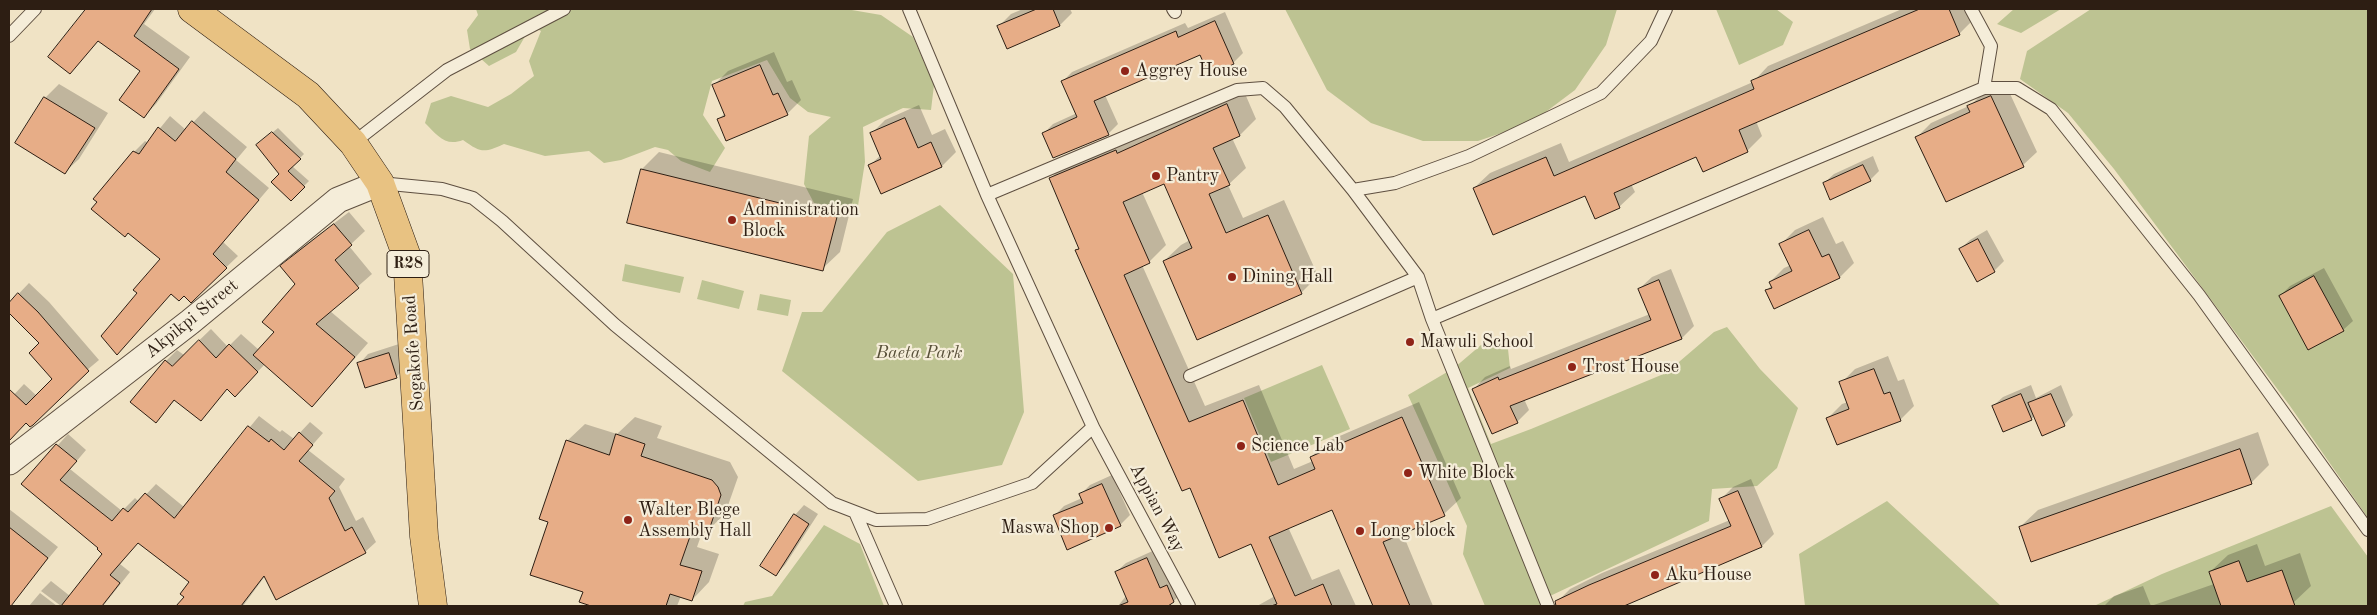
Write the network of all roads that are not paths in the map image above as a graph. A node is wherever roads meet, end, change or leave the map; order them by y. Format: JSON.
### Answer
{"nodes":[{"id":1,"x":35,"y":9,"type":"edge"},
{"id":2,"x":192,"y":9,"type":"edge"},
{"id":3,"x":564,"y":9,"type":"edge"},
{"id":4,"x":909,"y":9,"type":"edge"},
{"id":5,"x":1666,"y":9,"type":"edge"},
{"id":6,"x":1971,"y":9,"type":"edge"},
{"id":7,"x":9,"y":36,"type":"edge"},
{"id":8,"x":1984,"y":88,"type":"junction"},
{"id":9,"x":353,"y":144,"type":"junction"},
{"id":10,"x":380,"y":183,"type":"junction"},
{"id":11,"x":1353,"y":190,"type":"junction"},
{"id":12,"x":987,"y":195,"type":"junction"},
{"id":13,"x":1418,"y":277,"type":"junction"},
{"id":14,"x":1432,"y":319,"type":"junction"},
{"id":15,"x":1190,"y":376,"type":"dead end"},
{"id":16,"x":1094,"y":427,"type":"junction"},
{"id":17,"x":9,"y":462,"type":"edge"},
{"id":18,"x":855,"y":512,"type":"junction"},
{"id":19,"x":2368,"y":530,"type":"edge"},
{"id":20,"x":433,"y":606,"type":"edge"},
{"id":21,"x":896,"y":606,"type":"edge"},
{"id":22,"x":1189,"y":606,"type":"edge"},
{"id":23,"x":1548,"y":606,"type":"edge"}],
"edges":[{"from":1,"to":7,"type":"lane"},
{"from":2,"to":9,"type":"main road","name":"Sogakofe Road","number":"R28"},
{"from":3,"to":9,"type":"lane"},
{"from":4,"to":12,"type":"lane","name":"Appian Way"},
{"from":5,"to":11,"type":"lane"},
{"from":6,"to":8,"type":"lane"},
{"from":8,"to":14,"type":"lane"},
{"from":8,"to":19,"type":"lane"},
{"from":9,"to":10,"type":"main road","name":"Sogakofe Road","number":"R28"},
{"from":10,"to":17,"type":"street","name":"Akpikpi Street"},
{"from":10,"to":18,"type":"lane"},
{"from":10,"to":20,"type":"main road","name":"Sogakofe Road","number":"R28"},
{"from":11,"to":12,"type":"lane"},
{"from":11,"to":13,"type":"lane"},
{"from":12,"to":16,"type":"lane","name":"Appian Way"},
{"from":13,"to":14,"type":"lane"},
{"from":13,"to":15,"type":"lane"},
{"from":14,"to":23,"type":"lane"},
{"from":16,"to":18,"type":"lane"},
{"from":16,"to":22,"type":"lane","name":"Appian Way"},
{"from":18,"to":21,"type":"lane"}]}
